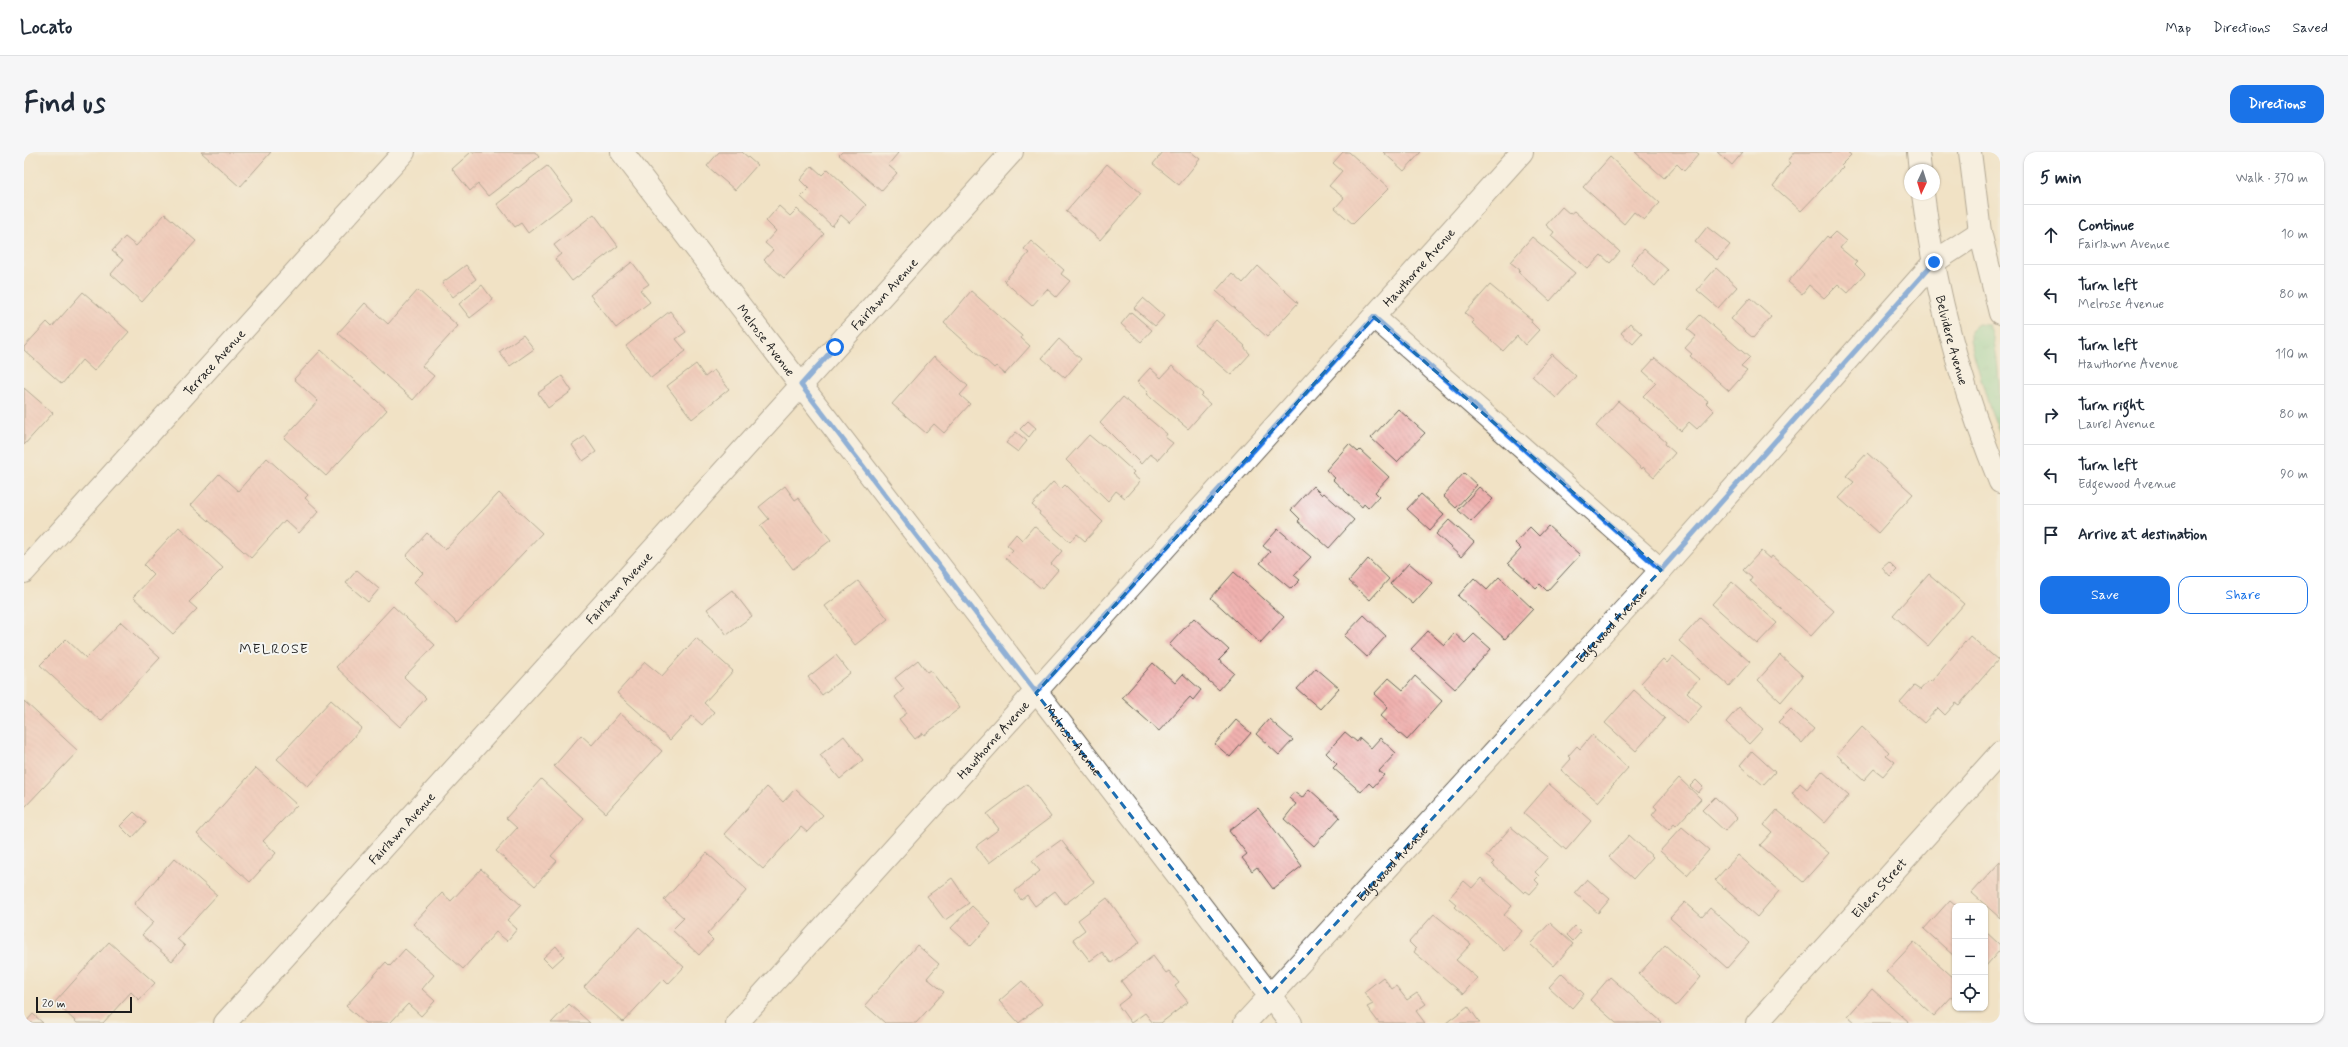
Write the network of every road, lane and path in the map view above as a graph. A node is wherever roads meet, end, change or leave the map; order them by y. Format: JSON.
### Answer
{"nodes":[{"id":1,"x":404,"y":152,"type":"edge"},
{"id":2,"x":622,"y":152,"type":"edge"},
{"id":3,"x":1012,"y":152,"type":"edge"},
{"id":4,"x":1522,"y":152,"type":"edge"},
{"id":5,"x":1918,"y":152,"type":"edge"},
{"id":6,"x":1970,"y":152,"type":"edge"},
{"id":7,"x":1919,"y":164,"type":"edge"},
{"id":8,"x":1924,"y":200,"type":"edge"},
{"id":9,"x":1980,"y":232,"type":"junction"},
{"id":10,"x":1934,"y":262,"type":"junction"},
{"id":11,"x":2000,"y":313,"type":"edge"},
{"id":12,"x":1374,"y":317,"type":"junction"},
{"id":13,"x":801,"y":385,"type":"junction"},
{"id":14,"x":2000,"y":482,"type":"edge"},
{"id":15,"x":1661,"y":570,"type":"junction"},
{"id":16,"x":24,"y":572,"type":"edge"},
{"id":17,"x":1036,"y":692,"type":"junction"},
{"id":18,"x":2000,"y":753,"type":"edge"},
{"id":19,"x":1270,"y":995,"type":"junction"},
{"id":20,"x":225,"y":1023,"type":"edge"},
{"id":21,"x":737,"y":1023,"type":"edge"},
{"id":22,"x":1245,"y":1023,"type":"edge"},
{"id":23,"x":1291,"y":1023,"type":"edge"},
{"id":24,"x":1757,"y":1023,"type":"edge"}],
"edges":[{"from":1,"to":16,"type":"street","name":"Terrace Avenue"},
{"from":2,"to":13,"type":"street","name":"Melrose Avenue"},
{"from":3,"to":13,"type":"street","name":"Fairlawn Avenue"},
{"from":4,"to":12,"type":"street","name":"Hawthorne Avenue"},
{"from":5,"to":7,"type":"street"},
{"from":6,"to":9,"type":"street"},
{"from":8,"to":10,"type":"street","name":"Belvidere Avenue"},
{"from":9,"to":10,"type":"street","name":"Edgewood Avenue"},
{"from":9,"to":11,"type":"street"},
{"from":10,"to":14,"type":"street","name":"Belvidere Avenue"},
{"from":10,"to":15,"type":"street","name":"Edgewood Avenue"},
{"from":12,"to":15,"type":"street"},
{"from":12,"to":17,"type":"street","name":"Hawthorne Avenue"},
{"from":13,"to":17,"type":"street","name":"Melrose Avenue"},
{"from":13,"to":20,"type":"street","name":"Fairlawn Avenue"},
{"from":15,"to":19,"type":"street","name":"Edgewood Avenue"},
{"from":17,"to":19,"type":"street","name":"Melrose Avenue"},
{"from":17,"to":21,"type":"street","name":"Hawthorne Avenue"},
{"from":18,"to":24,"type":"street","name":"Eileen Street"},
{"from":19,"to":22,"type":"street","name":"Edgewood Avenue"},
{"from":19,"to":23,"type":"street","name":"Melrose Avenue"}]}
